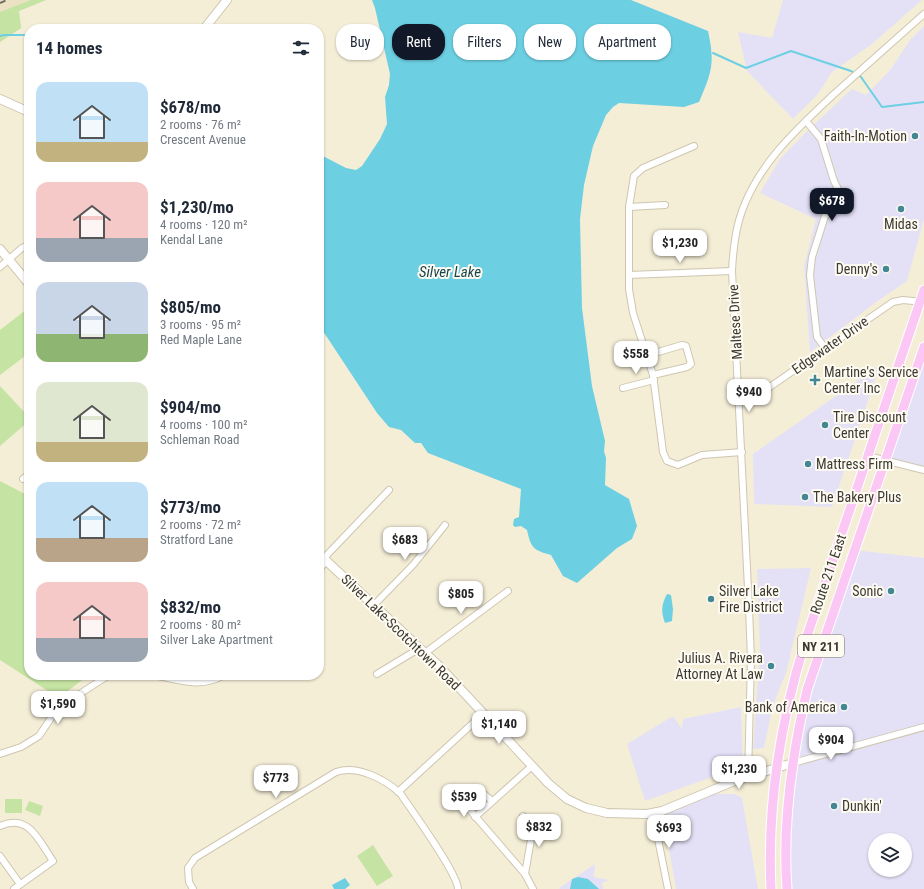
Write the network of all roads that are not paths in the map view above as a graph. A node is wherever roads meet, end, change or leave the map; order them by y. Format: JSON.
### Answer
{"nodes":[{"id":1,"x":227,"y":0,"type":"edge"},
{"id":2,"x":924,"y":14,"type":"edge"},
{"id":3,"x":208,"y":24,"type":"edge"},
{"id":4,"x":0,"y":99,"type":"edge"},
{"id":5,"x":24,"y":110,"type":"edge"},
{"id":6,"x":806,"y":121,"type":"junction"},
{"id":7,"x":694,"y":146,"type":"dead end"},
{"id":8,"x":666,"y":205,"type":"dead end"},
{"id":9,"x":629,"y":207,"type":"junction"},
{"id":10,"x":24,"y":247,"type":"edge"},
{"id":11,"x":0,"y":249,"type":"edge"},
{"id":12,"x":8,"y":260,"type":"junction"},
{"id":13,"x":0,"y":267,"type":"edge"},
{"id":14,"x":732,"y":271,"type":"junction"},
{"id":15,"x":629,"y":275,"type":"junction"},
{"id":16,"x":24,"y":278,"type":"edge"},
{"id":17,"x":924,"y":290,"type":"edge"},
{"id":18,"x":922,"y":302,"type":"edge"},
{"id":19,"x":924,"y":347,"type":"edge"},
{"id":20,"x":824,"y":348,"type":"junction"},
{"id":21,"x":648,"y":355,"type":"junction"},
{"id":22,"x":654,"y":378,"type":"junction"},
{"id":23,"x":623,"y":388,"type":"dead end"},
{"id":24,"x":739,"y":400,"type":"junction"},
{"id":25,"x":742,"y":452,"type":"junction"},
{"id":26,"x":868,"y":456,"type":"junction"},
{"id":27,"x":885,"y":459,"type":"junction"},
{"id":28,"x":924,"y":470,"type":"edge"},
{"id":29,"x":389,"y":490,"type":"dead end"},
{"id":30,"x":445,"y":525,"type":"dead end"},
{"id":31,"x":324,"y":557,"type":"edge"},
{"id":32,"x":324,"y":559,"type":"edge"},
{"id":33,"x":508,"y":592,"type":"dead end"},
{"id":34,"x":373,"y":606,"type":"junction"},
{"id":35,"x":422,"y":650,"type":"junction"},
{"id":36,"x":377,"y":674,"type":"dead end"},
{"id":37,"x":101,"y":680,"type":"edge"},
{"id":38,"x":181,"y":680,"type":"edge"},
{"id":39,"x":216,"y":680,"type":"edge"},
{"id":40,"x":483,"y":714,"type":"junction"},
{"id":41,"x":924,"y":727,"type":"edge"},
{"id":42,"x":0,"y":754,"type":"edge"},
{"id":43,"x":793,"y":763,"type":"junction"},
{"id":44,"x":532,"y":766,"type":"junction"},
{"id":45,"x":775,"y":768,"type":"junction"},
{"id":46,"x":748,"y":776,"type":"junction"},
{"id":47,"x":398,"y":792,"type":"junction"},
{"id":48,"x":492,"y":801,"type":"junction"},
{"id":49,"x":653,"y":814,"type":"junction"},
{"id":50,"x":475,"y":816,"type":"junction"},
{"id":51,"x":523,"y":816,"type":"dead end"},
{"id":52,"x":0,"y":826,"type":"edge"},
{"id":53,"x":0,"y":856,"type":"edge"},
{"id":54,"x":525,"y":874,"type":"junction"},
{"id":55,"x":20,"y":884,"type":"junction"},
{"id":56,"x":14,"y":889,"type":"edge"},
{"id":57,"x":193,"y":889,"type":"edge"},
{"id":58,"x":458,"y":889,"type":"edge"},
{"id":59,"x":533,"y":889,"type":"edge"},
{"id":60,"x":668,"y":889,"type":"edge"},
{"id":61,"x":771,"y":889,"type":"edge"},
{"id":62,"x":787,"y":889,"type":"edge"}],
"edges":[{"from":1,"to":3,"type":"street"},
{"from":2,"to":6,"type":"street","name":"Maltese Drive"},
{"from":4,"to":5,"type":"street"},
{"from":6,"to":14,"type":"street","name":"Maltese Drive"},
{"from":6,"to":20,"type":"street"},
{"from":7,"to":9,"type":"street"},
{"from":8,"to":9,"type":"street"},
{"from":9,"to":15,"type":"street"},
{"from":10,"to":12,"type":"street"},
{"from":11,"to":12,"type":"street"},
{"from":12,"to":13,"type":"street"},
{"from":12,"to":16,"type":"street"},
{"from":14,"to":15,"type":"street"},
{"from":14,"to":24,"type":"street","name":"Maltese Drive"},
{"from":15,"to":21,"type":"street"},
{"from":17,"to":18,"type":"main road","name":"Route 211 East","number":"NY 211"},
{"from":18,"to":20,"type":"street","name":"Edgewater Drive"},
{"from":18,"to":26,"type":"main road","name":"Route 211 East","number":"NY 211"},
{"from":19,"to":27,"type":"main road","name":"Route 211 East","number":"NY 211"},
{"from":20,"to":24,"type":"street","name":"Edgewater Drive"},
{"from":21,"to":22,"type":"street"},
{"from":21,"to":22,"type":"street"},
{"from":22,"to":23,"type":"street"},
{"from":22,"to":25,"type":"street"},
{"from":24,"to":25,"type":"street","name":"Maltese Drive"},
{"from":25,"to":46,"type":"street","name":"Maltese Drive"},
{"from":26,"to":27,"type":"street"},
{"from":26,"to":45,"type":"main road","name":"Route 211 East","number":"NY 211"},
{"from":27,"to":28,"type":"street"},
{"from":27,"to":43,"type":"main road","name":"Route 211 East","number":"NY 211"},
{"from":29,"to":31,"type":"street"},
{"from":30,"to":34,"type":"street"},
{"from":32,"to":34,"type":"street","name":"Silver Lake-Scotchtown Road"},
{"from":33,"to":35,"type":"street"},
{"from":34,"to":35,"type":"street","name":"Silver Lake-Scotchtown Road"},
{"from":35,"to":36,"type":"street"},
{"from":35,"to":40,"type":"street","name":"Silver Lake-Scotchtown Road"},
{"from":37,"to":42,"type":"street"},
{"from":38,"to":39,"type":"street"},
{"from":40,"to":44,"type":"street","name":"Silver Lake-Scotchtown Road"},
{"from":40,"to":47,"type":"street"},
{"from":41,"to":43,"type":"street"},
{"from":43,"to":45,"type":"street","name":"Silver Lake-Scotchtown Road"},
{"from":43,"to":62,"type":"main road","name":"Route 211 East","number":"NY 211"},
{"from":44,"to":48,"type":"street"},
{"from":44,"to":49,"type":"street","name":"Silver Lake-Scotchtown Road"},
{"from":45,"to":46,"type":"street","name":"Silver Lake-Scotchtown Road"},
{"from":45,"to":61,"type":"main road","name":"Route 211 East","number":"NY 211"},
{"from":46,"to":49,"type":"street","name":"Silver Lake-Scotchtown Road"},
{"from":47,"to":57,"type":"street"},
{"from":47,"to":58,"type":"street"},
{"from":48,"to":50,"type":"street"},
{"from":48,"to":50,"type":"street"},
{"from":49,"to":60,"type":"street"},
{"from":50,"to":54,"type":"street"},
{"from":51,"to":54,"type":"street"},
{"from":52,"to":55,"type":"street"},
{"from":53,"to":55,"type":"street"},
{"from":54,"to":59,"type":"street"},
{"from":55,"to":56,"type":"street"}]}
